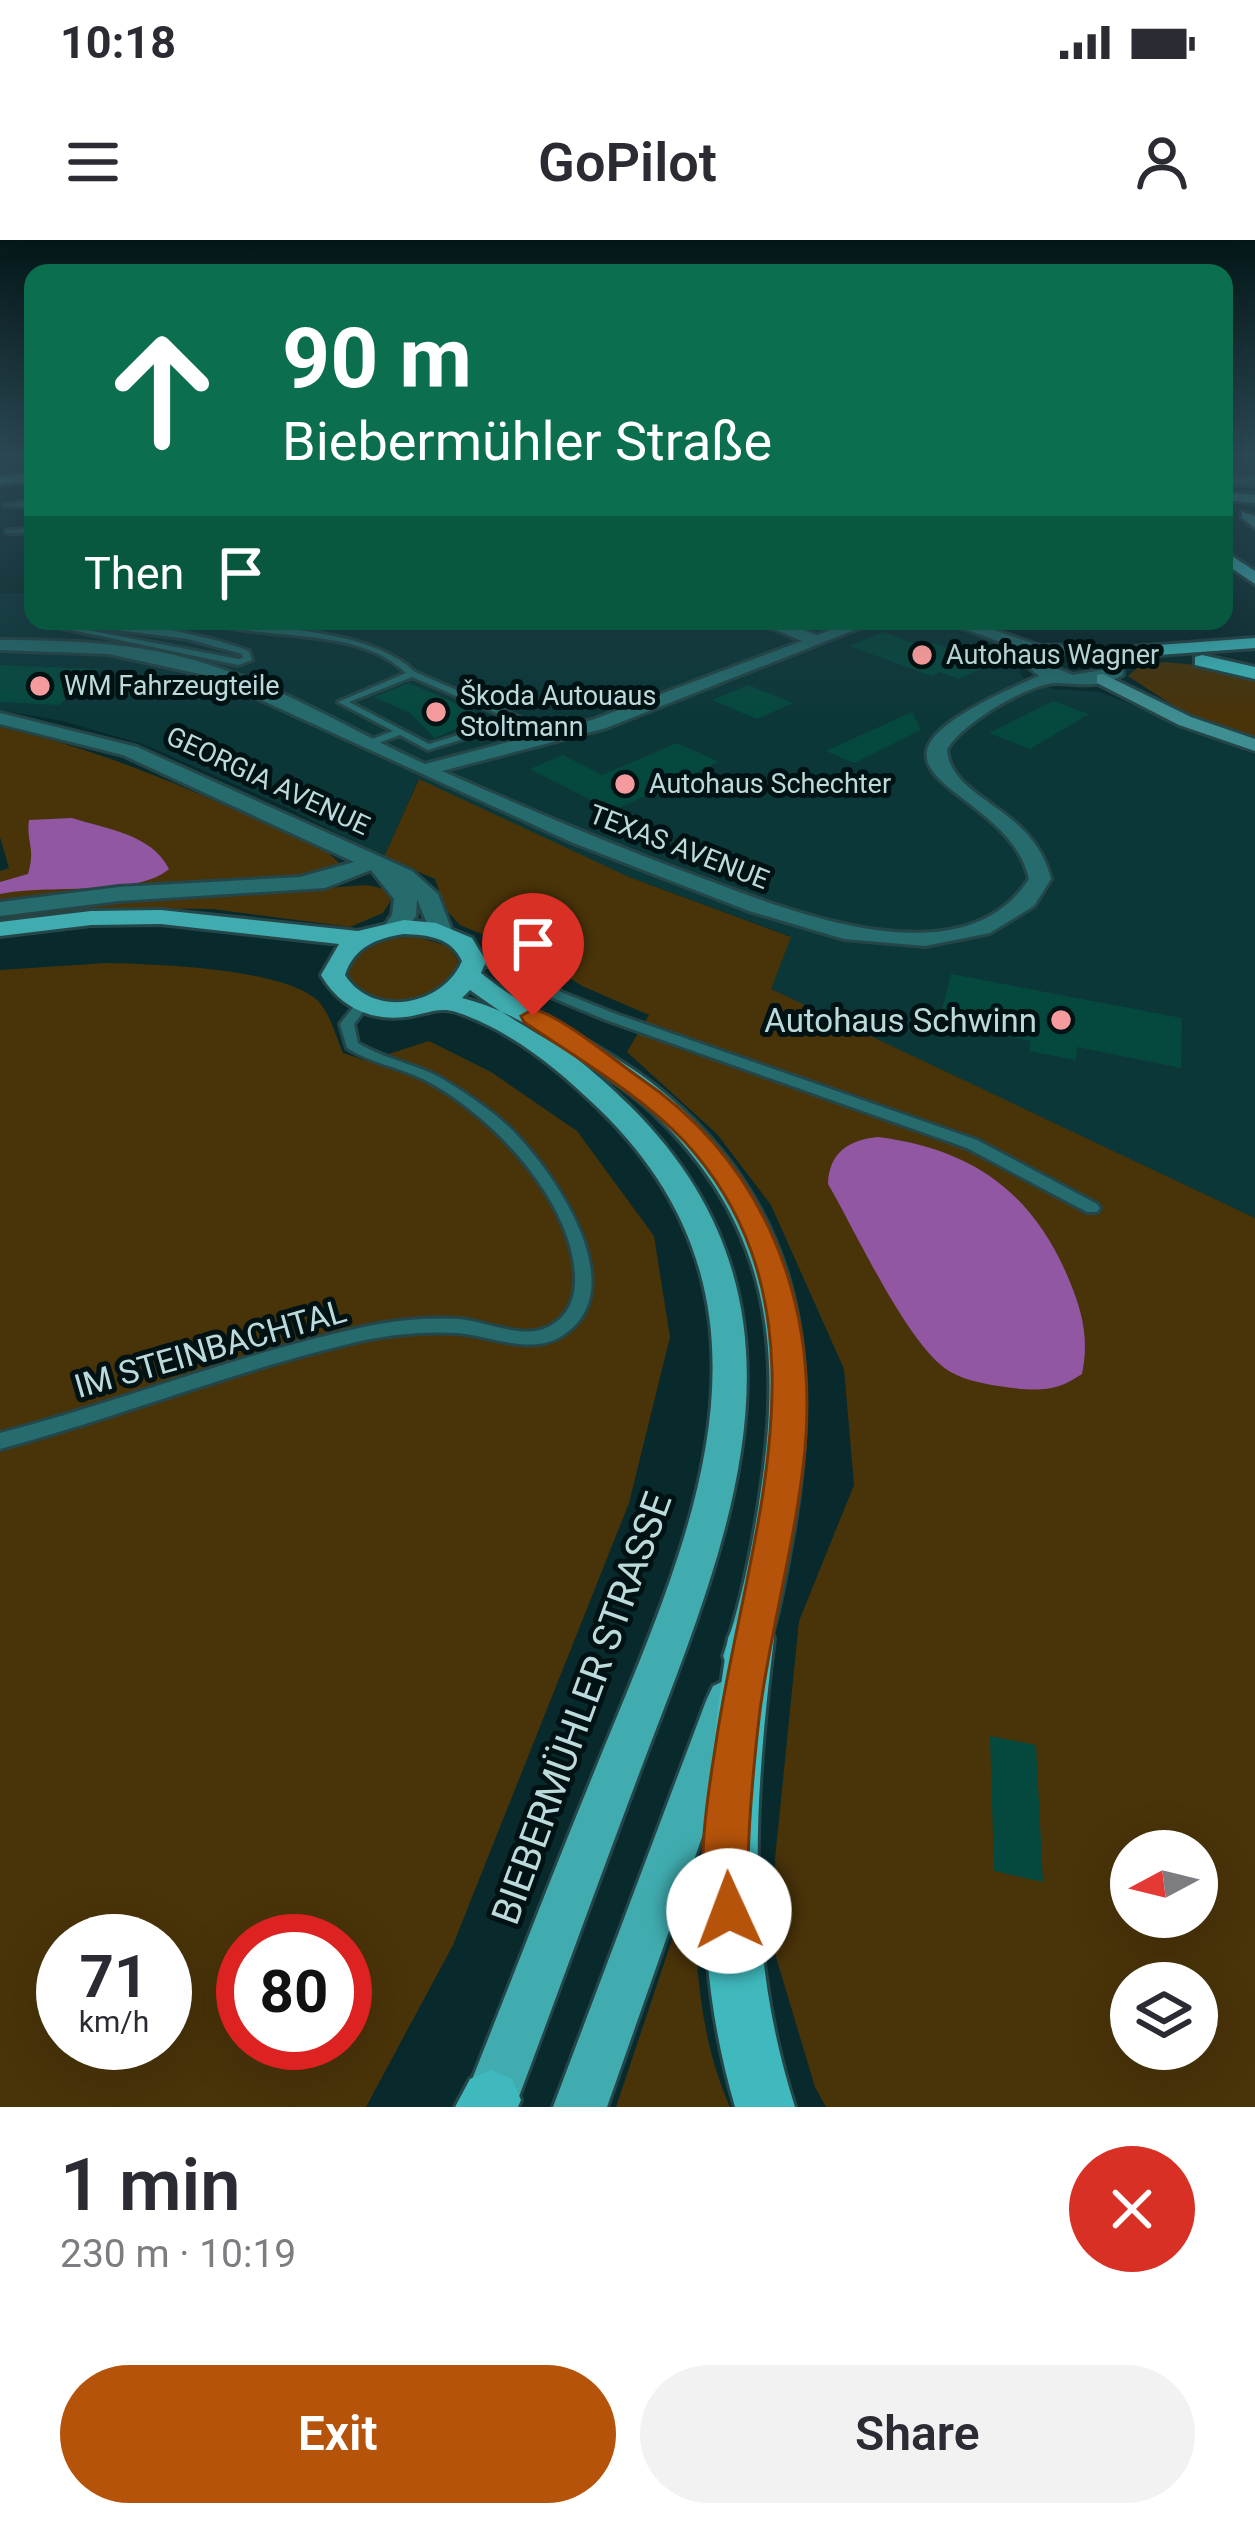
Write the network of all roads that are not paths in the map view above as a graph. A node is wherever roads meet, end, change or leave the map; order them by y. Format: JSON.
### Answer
{"nodes":[{"id":1,"x":58,"y":630,"type":"edge"},
{"id":2,"x":72,"y":630,"type":"edge"},
{"id":3,"x":136,"y":630,"type":"edge"},
{"id":4,"x":280,"y":630,"type":"edge"},
{"id":5,"x":787,"y":630,"type":"edge"},
{"id":6,"x":846,"y":630,"type":"edge"},
{"id":7,"x":992,"y":630,"type":"edge"},
{"id":8,"x":817,"y":641,"type":"junction"},
{"id":9,"x":1255,"y":643,"type":"edge"},
{"id":10,"x":36,"y":645,"type":"junction"},
{"id":11,"x":0,"y":646,"type":"edge"},
{"id":12,"x":1040,"y":650,"type":"junction"},
{"id":13,"x":1108,"y":666,"type":"junction"},
{"id":14,"x":1255,"y":673,"type":"edge"},
{"id":15,"x":412,"y":674,"type":"junction"},
{"id":16,"x":1053,"y":676,"type":"junction"},
{"id":17,"x":0,"y":718,"type":"edge"},
{"id":18,"x":519,"y":719,"type":"junction"},
{"id":19,"x":401,"y":731,"type":"junction"},
{"id":20,"x":555,"y":735,"type":"junction"},
{"id":21,"x":367,"y":744,"type":"junction"},
{"id":22,"x":1255,"y":745,"type":"edge"},
{"id":23,"x":423,"y":770,"type":"junction"},
{"id":24,"x":373,"y":862,"type":"junction"},
{"id":25,"x":0,"y":909,"type":"edge"},
{"id":26,"x":395,"y":928,"type":"junction"},
{"id":27,"x":0,"y":929,"type":"edge"},
{"id":28,"x":440,"y":931,"type":"junction"},
{"id":29,"x":361,"y":939,"type":"junction"},
{"id":30,"x":0,"y":948,"type":"edge"},
{"id":31,"x":334,"y":966,"type":"junction"},
{"id":32,"x":472,"y":969,"type":"junction"},
{"id":33,"x":439,"y":1000,"type":"junction"},
{"id":34,"x":363,"y":1004,"type":"junction"},
{"id":35,"x":1092,"y":1208,"type":"dead end"},
{"id":36,"x":0,"y":1441,"type":"edge"},
{"id":37,"x":751,"y":1638,"type":"junction"},
{"id":38,"x":488,"y":2105,"type":"edge"},
{"id":39,"x":580,"y":2107,"type":"edge"},
{"id":40,"x":765,"y":2107,"type":"edge"}],
"edges":[{"from":1,"to":10,"type":"street"},
{"from":2,"to":3,"type":"lane"},
{"from":4,"to":15,"type":"lane"},
{"from":5,"to":8,"type":"street"},
{"from":6,"to":8,"type":"street"},
{"from":7,"to":12,"type":"street"},
{"from":8,"to":20,"type":"street"},
{"from":9,"to":13,"type":"highway"},
{"from":10,"to":11,"type":"street","name":"TEXAS AVENUE"},
{"from":10,"to":21,"type":"street","name":"TEXAS AVENUE"},
{"from":12,"to":13,"type":"street"},
{"from":12,"to":16,"type":"street"},
{"from":13,"to":14,"type":"highway"},
{"from":13,"to":16,"type":"street"},
{"from":13,"to":22,"type":"main road"},
{"from":15,"to":18,"type":"lane"},
{"from":15,"to":19,"type":"lane"},
{"from":16,"to":23,"type":"street","name":"TEXAS AVENUE"},
{"from":17,"to":24,"type":"street","name":"GEORGIA AVENUE"},
{"from":18,"to":19,"type":"lane"},
{"from":18,"to":20,"type":"lane"},
{"from":19,"to":21,"type":"lane"},
{"from":20,"to":23,"type":"street"},
{"from":21,"to":23,"type":"street","name":"TEXAS AVENUE"},
{"from":24,"to":25,"type":"street"},
{"from":24,"to":26,"type":"street","name":"GEORGIA AVENUE"},
{"from":24,"to":28,"type":"street","name":"GEORGIA AVENUE"},
{"from":26,"to":28,"type":"main road"},
{"from":26,"to":29,"type":"main road"},
{"from":27,"to":29,"type":"main road"},
{"from":28,"to":32,"type":"main road"},
{"from":29,"to":31,"type":"main road"},
{"from":30,"to":31,"type":"main road"},
{"from":31,"to":34,"type":"main road"},
{"from":32,"to":33,"type":"main road"},
{"from":32,"to":35,"type":"lane"},
{"from":32,"to":37,"type":"main road"},
{"from":33,"to":34,"type":"main road"},
{"from":33,"to":38,"type":"main road","name":"BIEBERMÜHLER STRASSE"},
{"from":34,"to":36,"type":"lane","name":"IM STEINBACHTAL"},
{"from":37,"to":39,"type":"main road"},
{"from":37,"to":40,"type":"highway"}]}
